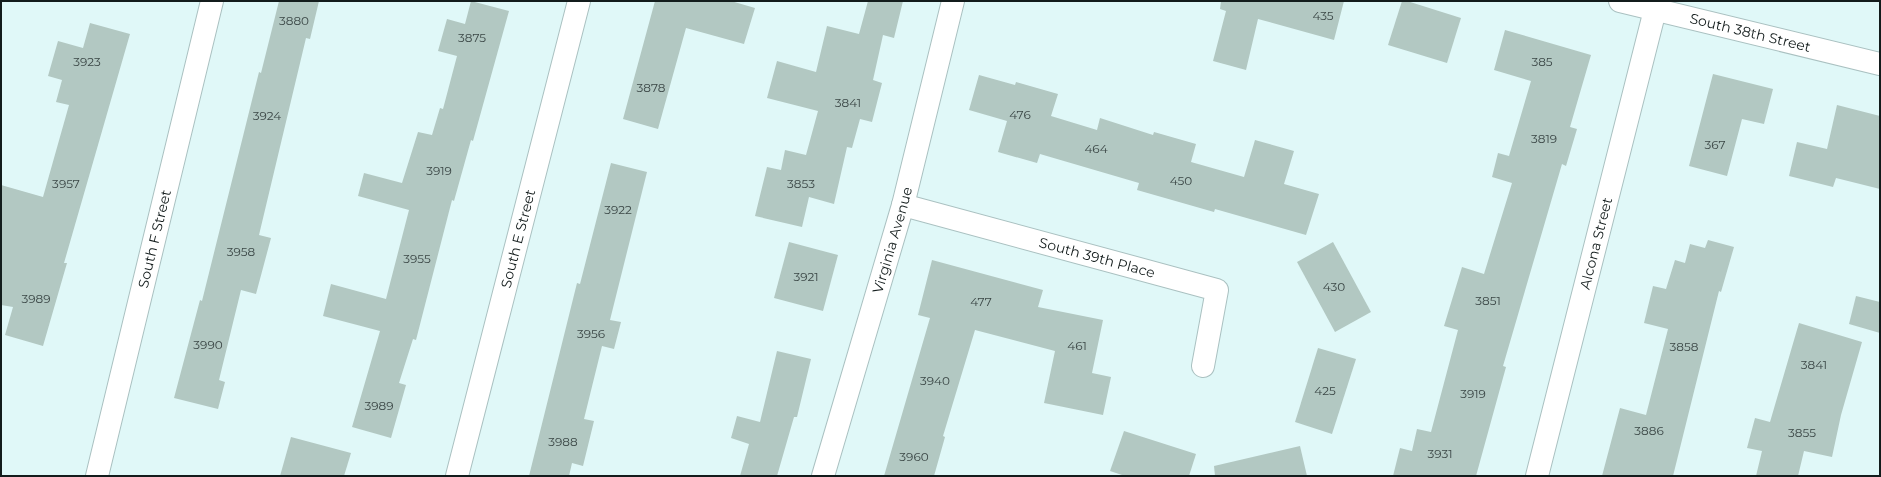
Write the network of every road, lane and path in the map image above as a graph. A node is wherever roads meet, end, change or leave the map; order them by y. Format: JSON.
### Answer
{"nodes":[{"id":1,"x":212,"y":1,"type":"edge"},
{"id":2,"x":579,"y":1,"type":"edge"},
{"id":3,"x":953,"y":1,"type":"edge"},
{"id":4,"x":1620,"y":1,"type":"edge"},
{"id":5,"x":1655,"y":10,"type":"junction"},
{"id":6,"x":1880,"y":64,"type":"edge"},
{"id":7,"x":903,"y":204,"type":"junction"},
{"id":8,"x":1204,"y":366,"type":"dead end"},
{"id":9,"x":97,"y":476,"type":"edge"},
{"id":10,"x":456,"y":476,"type":"edge"},
{"id":11,"x":823,"y":476,"type":"edge"},
{"id":12,"x":1537,"y":476,"type":"edge"}],
"edges":[{"from":1,"to":9,"type":"street","name":"South F Street"},
{"from":2,"to":10,"type":"street","name":"South E Street"},
{"from":3,"to":7,"type":"street","name":"Virginia Avenue"},
{"from":4,"to":5,"type":"street","name":"South 38th Street"},
{"from":5,"to":6,"type":"street","name":"South 38th Street"},
{"from":5,"to":12,"type":"street","name":"Alcona Street"},
{"from":7,"to":8,"type":"street","name":"South 39th Place"},
{"from":7,"to":11,"type":"street","name":"Virginia Avenue"}]}
